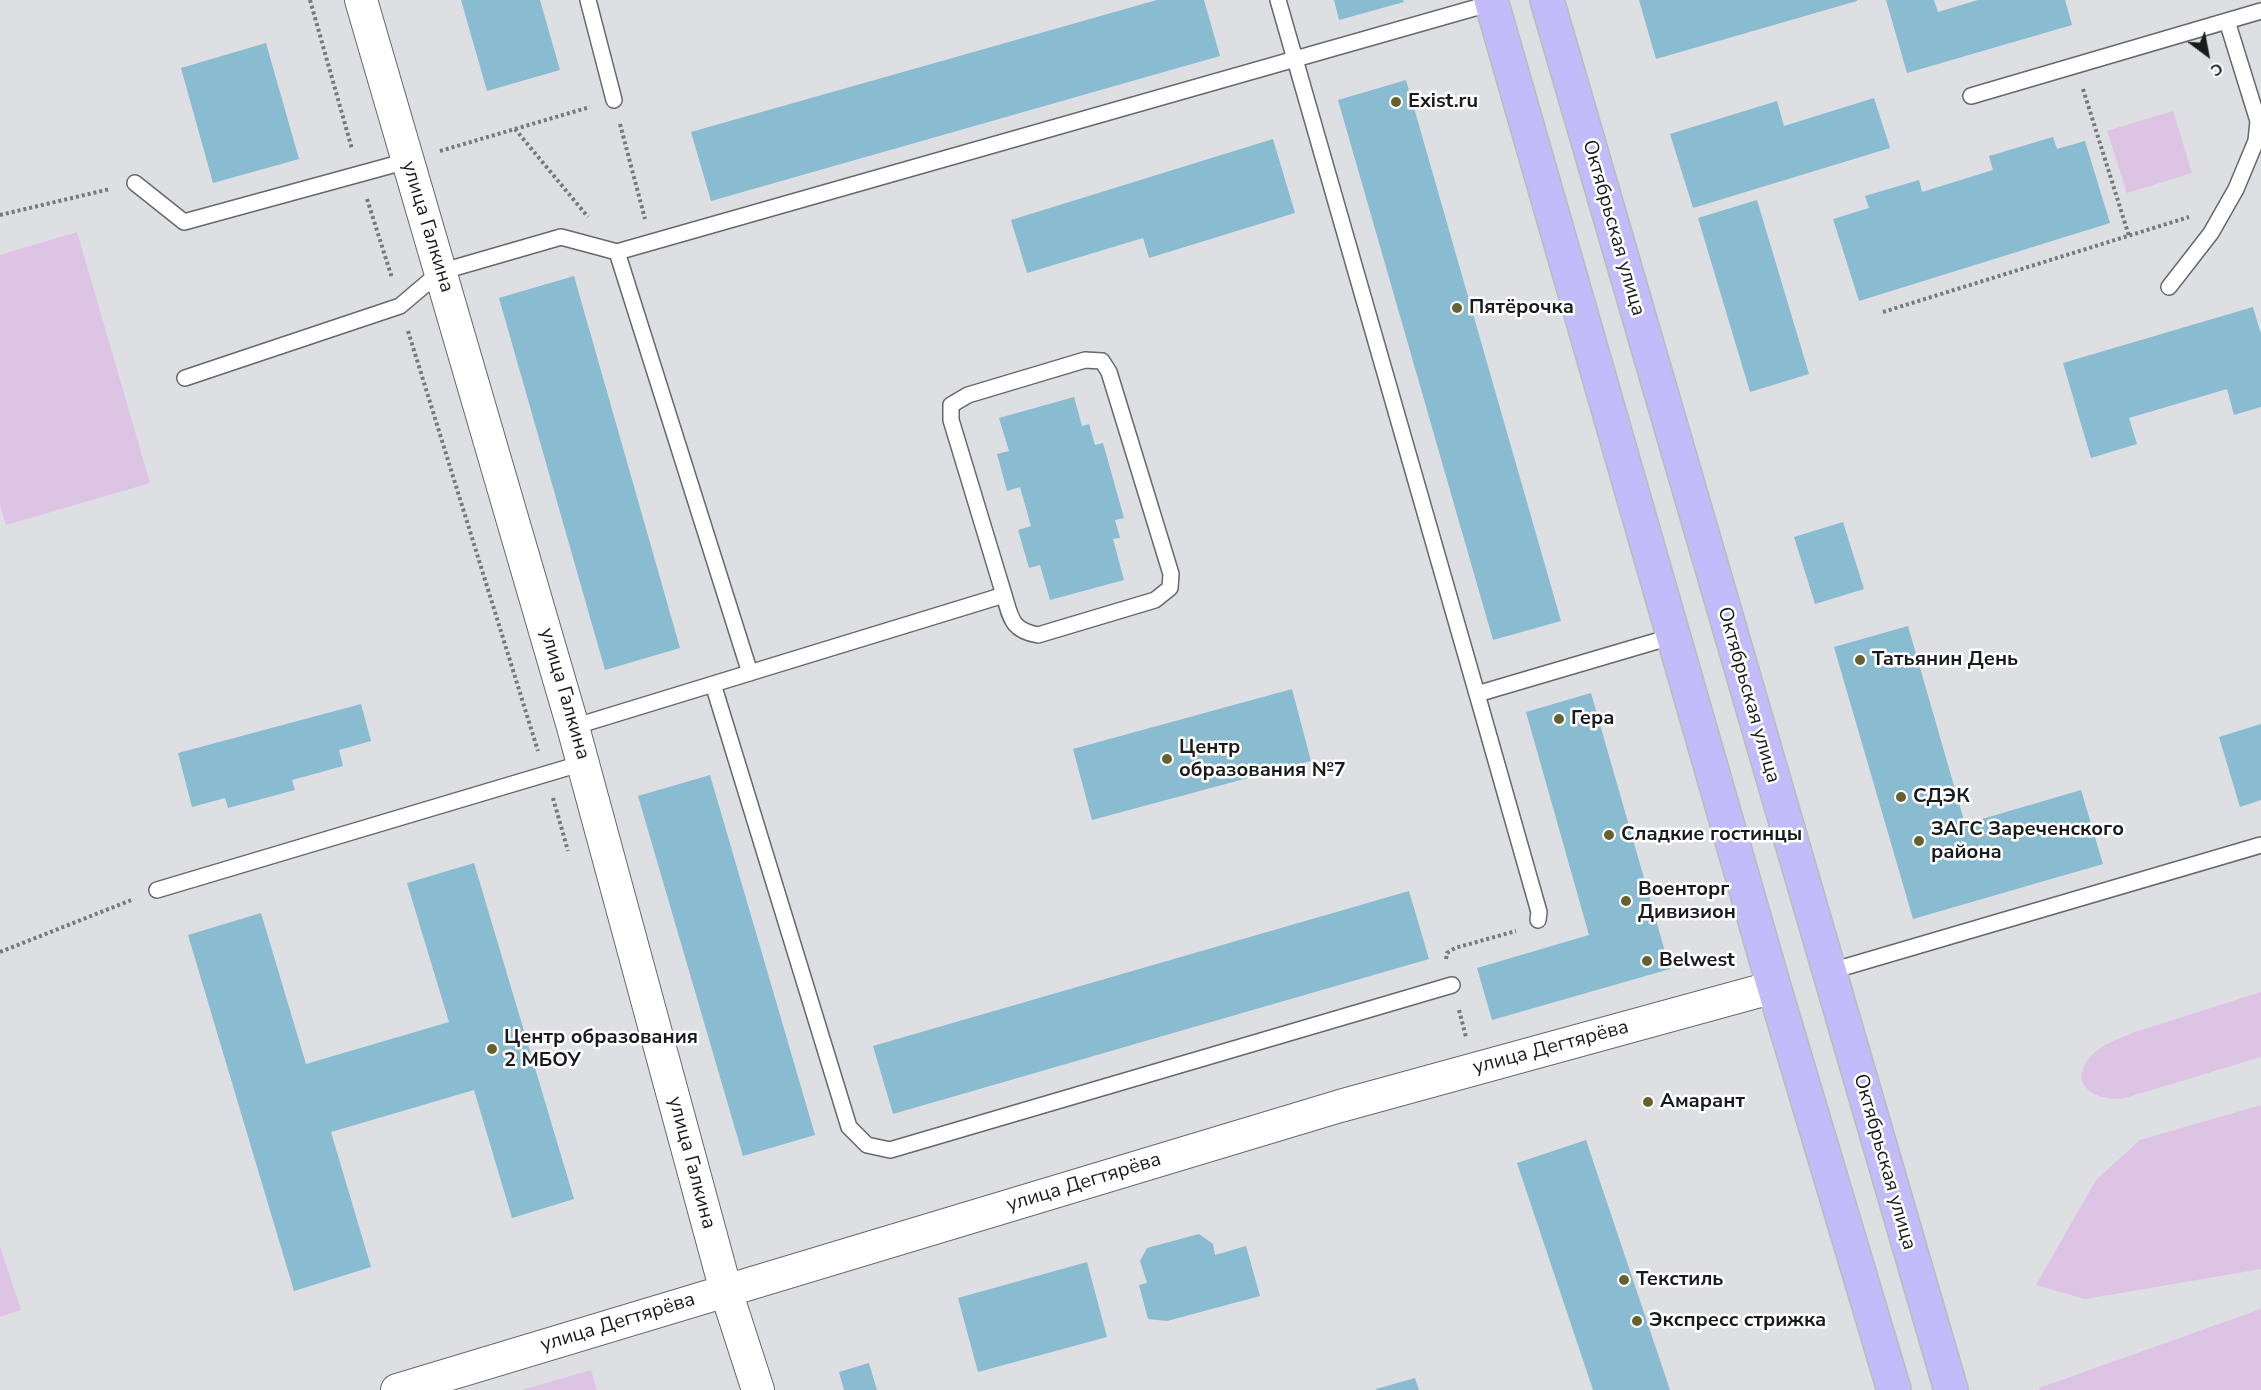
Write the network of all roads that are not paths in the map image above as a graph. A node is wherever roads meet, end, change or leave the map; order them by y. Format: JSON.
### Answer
{"nodes":[{"id":1,"x":361,"y":0,"type":"edge"},
{"id":2,"x":588,"y":0,"type":"edge"},
{"id":3,"x":1278,"y":0,"type":"edge"},
{"id":4,"x":1547,"y":0,"type":"edge"},
{"id":5,"x":1491,"y":1,"type":"edge"},
{"id":6,"x":2261,"y":11,"type":"edge"},
{"id":7,"x":2227,"y":21,"type":"junction"},
{"id":8,"x":1295,"y":57,"type":"junction"},
{"id":9,"x":1971,"y":96,"type":"dead end"},
{"id":10,"x":614,"y":100,"type":"road end"},
{"id":11,"x":407,"y":160,"type":"junction"},
{"id":12,"x":135,"y":183,"type":"road end"},
{"id":13,"x":617,"y":252,"type":"junction"},
{"id":14,"x":441,"y":272,"type":"junction"},
{"id":15,"x":2169,"y":287,"type":"dead end"},
{"id":16,"x":185,"y":378,"type":"dead end"},
{"id":17,"x":1004,"y":595,"type":"junction"},
{"id":18,"x":1674,"y":636,"type":"junction"},
{"id":19,"x":750,"y":673,"type":"junction"},
{"id":20,"x":713,"y":684,"type":"junction"},
{"id":21,"x":1477,"y":694,"type":"junction"},
{"id":22,"x":573,"y":727,"type":"junction"},
{"id":23,"x":583,"y":763,"type":"junction"},
{"id":24,"x":2261,"y":845,"type":"edge"},
{"id":25,"x":157,"y":890,"type":"road end"},
{"id":26,"x":1538,"y":920,"type":"dead end"},
{"id":27,"x":1828,"y":972,"type":"junction"},
{"id":28,"x":1452,"y":986,"type":"dead end"},
{"id":29,"x":1774,"y":987,"type":"junction"},
{"id":30,"x":726,"y":1291,"type":"junction"},
{"id":31,"x":397,"y":1390,"type":"edge"},
{"id":32,"x":758,"y":1390,"type":"edge"},
{"id":33,"x":1894,"y":1390,"type":"edge"},
{"id":34,"x":1951,"y":1390,"type":"edge"}],
"edges":[{"from":1,"to":11,"type":"street","name":"улица Галкина"},
{"from":2,"to":10,"type":"lane"},
{"from":3,"to":8,"type":"lane"},
{"from":4,"to":27,"type":"main road","name":"Октябрьская улица"},
{"from":5,"to":8,"type":"lane"},
{"from":5,"to":18,"type":"main road"},
{"from":6,"to":7,"type":"lane"},
{"from":7,"to":9,"type":"lane"},
{"from":7,"to":15,"type":"lane"},
{"from":8,"to":13,"type":"lane"},
{"from":8,"to":21,"type":"lane"},
{"from":11,"to":12,"type":"lane"},
{"from":11,"to":14,"type":"street","name":"улица Галкина"},
{"from":13,"to":14,"type":"lane"},
{"from":13,"to":19,"type":"lane"},
{"from":14,"to":16,"type":"lane"},
{"from":14,"to":22,"type":"street","name":"улица Галкина"},
{"from":17,"to":17,"type":"lane"},
{"from":17,"to":19,"type":"lane"},
{"from":18,"to":21,"type":"lane"},
{"from":18,"to":29,"type":"main road"},
{"from":19,"to":20,"type":"lane"},
{"from":20,"to":22,"type":"lane"},
{"from":20,"to":28,"type":"lane"},
{"from":21,"to":26,"type":"lane"},
{"from":22,"to":23,"type":"street","name":"улица Галкина"},
{"from":23,"to":25,"type":"lane"},
{"from":23,"to":30,"type":"street","name":"улица Галкина"},
{"from":24,"to":27,"type":"lane"},
{"from":27,"to":34,"type":"main road","name":"Октябрьская улица"},
{"from":29,"to":30,"type":"street","name":"улица Дегтярёва"},
{"from":29,"to":33,"type":"main road"},
{"from":30,"to":31,"type":"street","name":"улица Дегтярёва"},
{"from":30,"to":32,"type":"street","name":"улица Галкина"}]}
